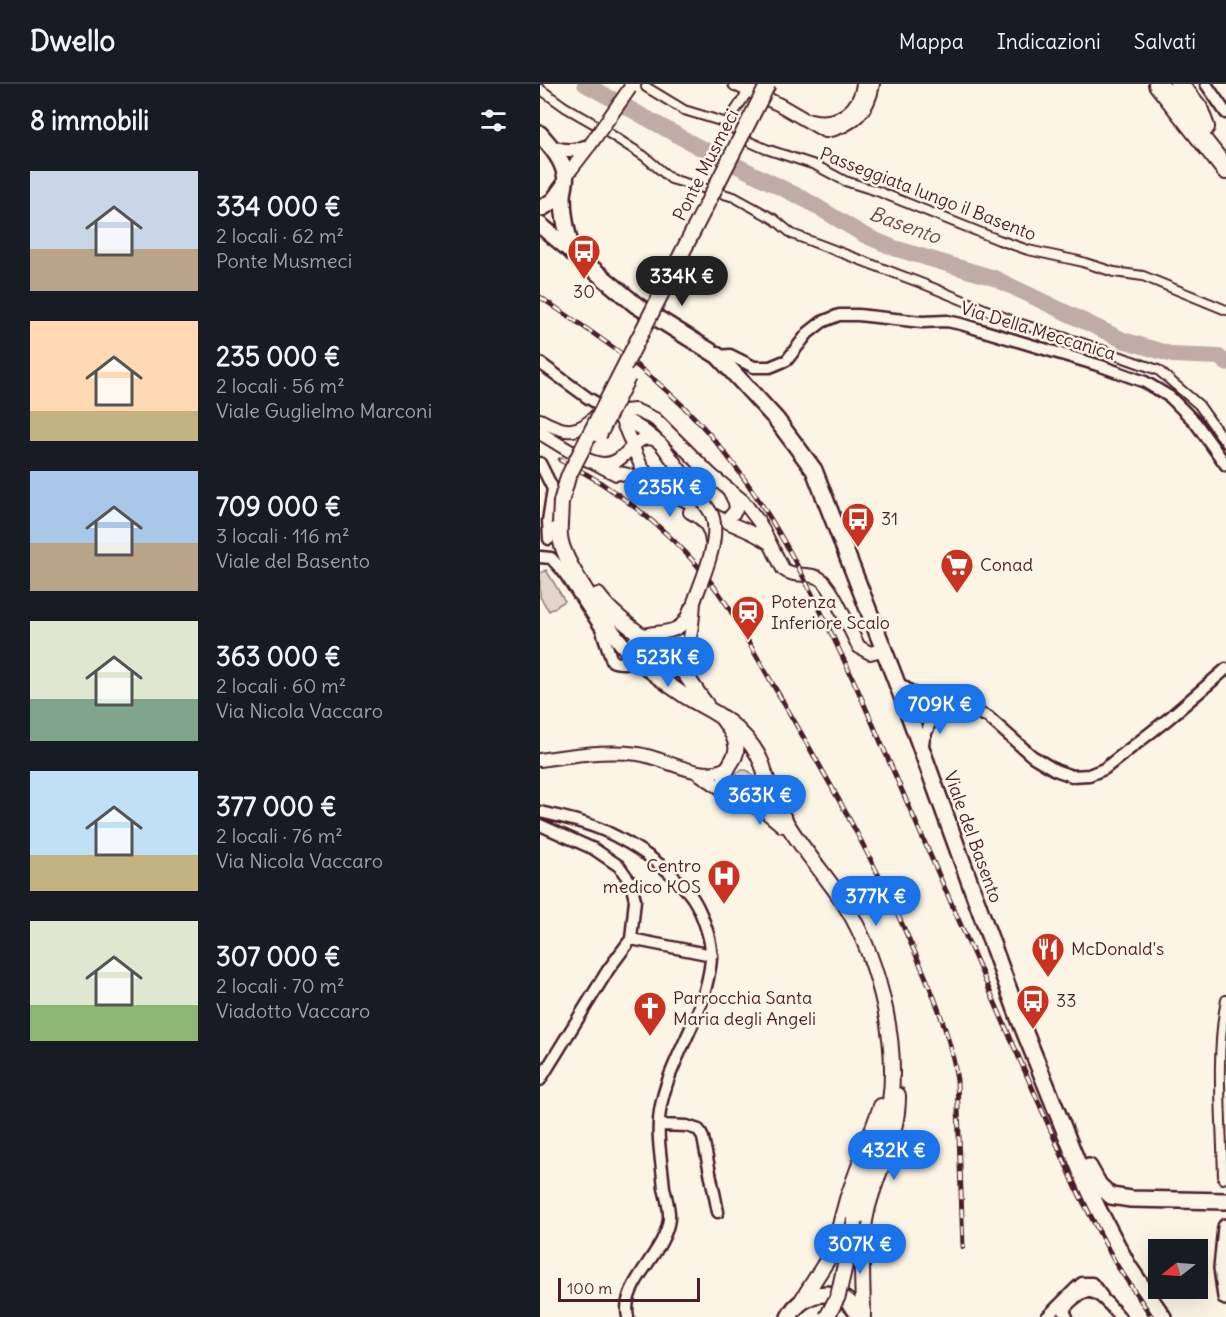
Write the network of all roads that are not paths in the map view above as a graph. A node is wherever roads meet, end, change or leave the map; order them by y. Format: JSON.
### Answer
{"nodes":[{"id":1,"x":735,"y":84,"type":"edge"},
{"id":2,"x":768,"y":84,"type":"edge"},
{"id":3,"x":777,"y":84,"type":"edge"},
{"id":4,"x":863,"y":84,"type":"edge"},
{"id":5,"x":873,"y":84,"type":"edge"},
{"id":6,"x":1158,"y":84,"type":"edge"},
{"id":7,"x":1168,"y":84,"type":"edge"},
{"id":8,"x":1179,"y":84,"type":"edge"},
{"id":9,"x":1206,"y":84,"type":"edge"},
{"id":10,"x":636,"y":86,"type":"edge"},
{"id":11,"x":540,"y":89,"type":"edge"},
{"id":12,"x":749,"y":90,"type":"junction"},
{"id":13,"x":1226,"y":113,"type":"edge"},
{"id":14,"x":804,"y":118,"type":"junction"},
{"id":15,"x":727,"y":123,"type":"junction"},
{"id":16,"x":1205,"y":127,"type":"junction"},
{"id":17,"x":540,"y":134,"type":"edge"},
{"id":18,"x":590,"y":145,"type":"junction"},
{"id":19,"x":550,"y":146,"type":"junction"},
{"id":20,"x":1226,"y":153,"type":"edge"},
{"id":21,"x":1226,"y":170,"type":"edge"},
{"id":22,"x":565,"y":182,"type":"junction"},
{"id":23,"x":540,"y":208,"type":"edge"},
{"id":24,"x":540,"y":225,"type":"edge"},
{"id":25,"x":573,"y":253,"type":"junction"},
{"id":26,"x":1226,"y":310,"type":"edge"},
{"id":27,"x":718,"y":356,"type":"junction"},
{"id":28,"x":540,"y":363,"type":"edge"},
{"id":29,"x":598,"y":407,"type":"junction"},
{"id":30,"x":620,"y":416,"type":"junction"},
{"id":31,"x":540,"y":420,"type":"edge"},
{"id":32,"x":540,"y":433,"type":"edge"},
{"id":33,"x":655,"y":439,"type":"junction"},
{"id":34,"x":1226,"y":443,"type":"edge"},
{"id":35,"x":629,"y":451,"type":"junction"},
{"id":36,"x":593,"y":462,"type":"junction"},
{"id":37,"x":639,"y":462,"type":"junction"},
{"id":38,"x":540,"y":463,"type":"edge"},
{"id":39,"x":1226,"y":465,"type":"edge"},
{"id":40,"x":610,"y":471,"type":"junction"},
{"id":41,"x":659,"y":488,"type":"junction"},
{"id":42,"x":730,"y":491,"type":"junction"},
{"id":43,"x":722,"y":519,"type":"junction"},
{"id":44,"x":563,"y":524,"type":"junction"},
{"id":45,"x":544,"y":536,"type":"edge"},
{"id":46,"x":770,"y":544,"type":"junction"},
{"id":47,"x":712,"y":548,"type":"junction"},
{"id":48,"x":545,"y":557,"type":"edge"},
{"id":49,"x":694,"y":602,"type":"junction"},
{"id":50,"x":601,"y":628,"type":"junction"},
{"id":51,"x":615,"y":635,"type":"junction"},
{"id":52,"x":642,"y":635,"type":"junction"},
{"id":53,"x":882,"y":650,"type":"junction"},
{"id":54,"x":642,"y":664,"type":"junction"},
{"id":55,"x":679,"y":667,"type":"junction"},
{"id":56,"x":1226,"y":669,"type":"edge"},
{"id":57,"x":893,"y":678,"type":"junction"},
{"id":58,"x":925,"y":699,"type":"junction"},
{"id":59,"x":709,"y":708,"type":"junction"},
{"id":60,"x":938,"y":708,"type":"junction"},
{"id":61,"x":908,"y":712,"type":"junction"},
{"id":62,"x":722,"y":718,"type":"junction"},
{"id":63,"x":922,"y":754,"type":"junction"},
{"id":64,"x":540,"y":760,"type":"edge"},
{"id":65,"x":730,"y":765,"type":"junction"},
{"id":66,"x":692,"y":770,"type":"junction"},
{"id":67,"x":764,"y":772,"type":"junction"},
{"id":68,"x":735,"y":798,"type":"junction"},
{"id":69,"x":540,"y":812,"type":"edge"},
{"id":70,"x":540,"y":825,"type":"edge"},
{"id":71,"x":793,"y":835,"type":"junction"},
{"id":72,"x":631,"y":939,"type":"junction"},
{"id":73,"x":712,"y":955,"type":"junction"},
{"id":74,"x":1226,"y":1000,"type":"edge"},
{"id":75,"x":891,"y":1049,"type":"junction"},
{"id":76,"x":891,"y":1066,"type":"junction"},
{"id":77,"x":540,"y":1080,"type":"edge"},
{"id":78,"x":659,"y":1125,"type":"junction"},
{"id":79,"x":1070,"y":1140,"type":"junction"},
{"id":80,"x":1223,"y":1179,"type":"dead end"},
{"id":81,"x":1112,"y":1196,"type":"junction"},
{"id":82,"x":1226,"y":1201,"type":"edge"},
{"id":83,"x":718,"y":1212,"type":"dead end"},
{"id":84,"x":1105,"y":1223,"type":"junction"},
{"id":85,"x":1226,"y":1227,"type":"edge"},
{"id":86,"x":1102,"y":1297,"type":"junction"},
{"id":87,"x":1226,"y":1297,"type":"edge"},
{"id":88,"x":802,"y":1300,"type":"junction"},
{"id":89,"x":628,"y":1317,"type":"edge"},
{"id":90,"x":789,"y":1317,"type":"edge"},
{"id":91,"x":827,"y":1317,"type":"edge"},
{"id":92,"x":859,"y":1317,"type":"edge"},
{"id":93,"x":863,"y":1317,"type":"edge"},
{"id":94,"x":1047,"y":1317,"type":"edge"},
{"id":95,"x":1067,"y":1317,"type":"edge"},
{"id":96,"x":1120,"y":1317,"type":"edge"},
{"id":97,"x":1163,"y":1317,"type":"edge"}],
"edges":[{"from":1,"to":12,"type":"street"},
{"from":2,"to":29,"type":"main road","name":"Ponte Musmeci","bridge":true},
{"from":3,"to":44,"type":"main road","name":"Ponte Musmeci","bridge":true},
{"from":4,"to":14,"type":"street"},
{"from":5,"to":14,"type":"street"},
{"from":6,"to":21,"type":"highway"},
{"from":7,"to":16,"type":"highway"},
{"from":8,"to":16,"type":"highway"},
{"from":9,"to":13,"type":"street"},
{"from":10,"to":15,"type":"street","name":"Passeggiata lungo il Basento"},
{"from":10,"to":18,"type":"street","bridge":true},
{"from":11,"to":34,"type":"street"},
{"from":12,"to":14,"type":"street"},
{"from":12,"to":15,"type":"street"},
{"from":15,"to":26,"type":"street","name":"Passeggiata lungo il Basento"},
{"from":16,"to":20,"type":"highway"},
{"from":17,"to":19,"type":"main road"},
{"from":18,"to":19,"type":"street"},
{"from":18,"to":22,"type":"street"},
{"from":19,"to":22,"type":"main road"},
{"from":22,"to":23,"type":"main road"},
{"from":22,"to":25,"type":"main road"},
{"from":24,"to":25,"type":"main road","name":"Viale del Basento"},
{"from":25,"to":27,"type":"main road","name":"Viale del Basento"},
{"from":27,"to":39,"type":"street","name":"Via Della Meccanica"},
{"from":27,"to":53,"type":"main road","name":"Viale del Basento"},
{"from":28,"to":29,"type":"street"},
{"from":29,"to":30,"type":"street"},
{"from":29,"to":31,"type":"street"},
{"from":29,"to":44,"type":"main road","name":"Ponte Musmeci","bridge":true},
{"from":30,"to":33,"type":"street"},
{"from":30,"to":35,"type":"street"},
{"from":30,"to":42,"type":"street"},
{"from":32,"to":36,"type":"street"},
{"from":33,"to":35,"type":"street"},
{"from":33,"to":37,"type":"street"},
{"from":33,"to":47,"type":"street","bridge":true},
{"from":35,"to":36,"type":"street"},
{"from":35,"to":37,"type":"street"},
{"from":36,"to":40,"type":"street"},
{"from":37,"to":41,"type":"street"},
{"from":38,"to":45,"type":"street"},
{"from":40,"to":41,"type":"street"},
{"from":40,"to":47,"type":"street","bridge":true},
{"from":41,"to":43,"type":"street"},
{"from":42,"to":43,"type":"street"},
{"from":42,"to":46,"type":"street"},
{"from":43,"to":46,"type":"street"},
{"from":44,"to":51,"type":"main road"},
{"from":44,"to":52,"type":"main road"},
{"from":45,"to":48,"type":"street"},
{"from":46,"to":53,"type":"street"},
{"from":47,"to":49,"type":"street","bridge":true},
{"from":48,"to":50,"type":"street"},
{"from":49,"to":52,"type":"street"},
{"from":49,"to":55,"type":"street"},
{"from":50,"to":51,"type":"street"},
{"from":50,"to":54,"type":"street"},
{"from":51,"to":52,"type":"street"},
{"from":51,"to":54,"type":"main road"},
{"from":52,"to":54,"type":"street"},
{"from":52,"to":55,"type":"main road"},
{"from":53,"to":57,"type":"main road","name":"Viale del Basento"},
{"from":54,"to":55,"type":"street"},
{"from":54,"to":59,"type":"main road"},
{"from":55,"to":59,"type":"main road"},
{"from":56,"to":60,"type":"street"},
{"from":57,"to":58,"type":"street"},
{"from":57,"to":61,"type":"main road","name":"Viale del Basento"},
{"from":58,"to":60,"type":"street"},
{"from":58,"to":61,"type":"street"},
{"from":59,"to":62,"type":"main road"},
{"from":60,"to":61,"type":"street"},
{"from":60,"to":63,"type":"street"},
{"from":61,"to":63,"type":"main road","name":"Viale del Basento"},
{"from":62,"to":65,"type":"main road"},
{"from":62,"to":67,"type":"main road"},
{"from":63,"to":79,"type":"main road","name":"Viale del Basento"},
{"from":64,"to":66,"type":"street"},
{"from":65,"to":66,"type":"street"},
{"from":65,"to":67,"type":"main road"},
{"from":65,"to":68,"type":"main road"},
{"from":66,"to":68,"type":"street"},
{"from":67,"to":68,"type":"main road"},
{"from":67,"to":71,"type":"main road"},
{"from":68,"to":71,"type":"main road"},
{"from":69,"to":73,"type":"street"},
{"from":70,"to":72,"type":"street"},
{"from":71,"to":75,"type":"main road"},
{"from":72,"to":73,"type":"street"},
{"from":72,"to":77,"type":"street"},
{"from":73,"to":78,"type":"street"},
{"from":74,"to":80,"type":"street"},
{"from":75,"to":76,"type":"main road"},
{"from":75,"to":93,"type":"main road"},
{"from":76,"to":88,"type":"main road"},
{"from":76,"to":91,"type":"main road","bridge":true},
{"from":78,"to":83,"type":"street"},
{"from":78,"to":89,"type":"street"},
{"from":79,"to":81,"type":"main road"},
{"from":79,"to":84,"type":"main road","name":"Viale del Basento"},
{"from":81,"to":82,"type":"main road"},
{"from":81,"to":84,"type":"main road"},
{"from":84,"to":97,"type":"main road","name":"Viale del Basento"},
{"from":85,"to":87,"type":"main road"},
{"from":86,"to":94,"type":"street"},
{"from":86,"to":95,"type":"street"},
{"from":86,"to":96,"type":"street"},
{"from":88,"to":90,"type":"main road"},
{"from":88,"to":92,"type":"main road"}]}
